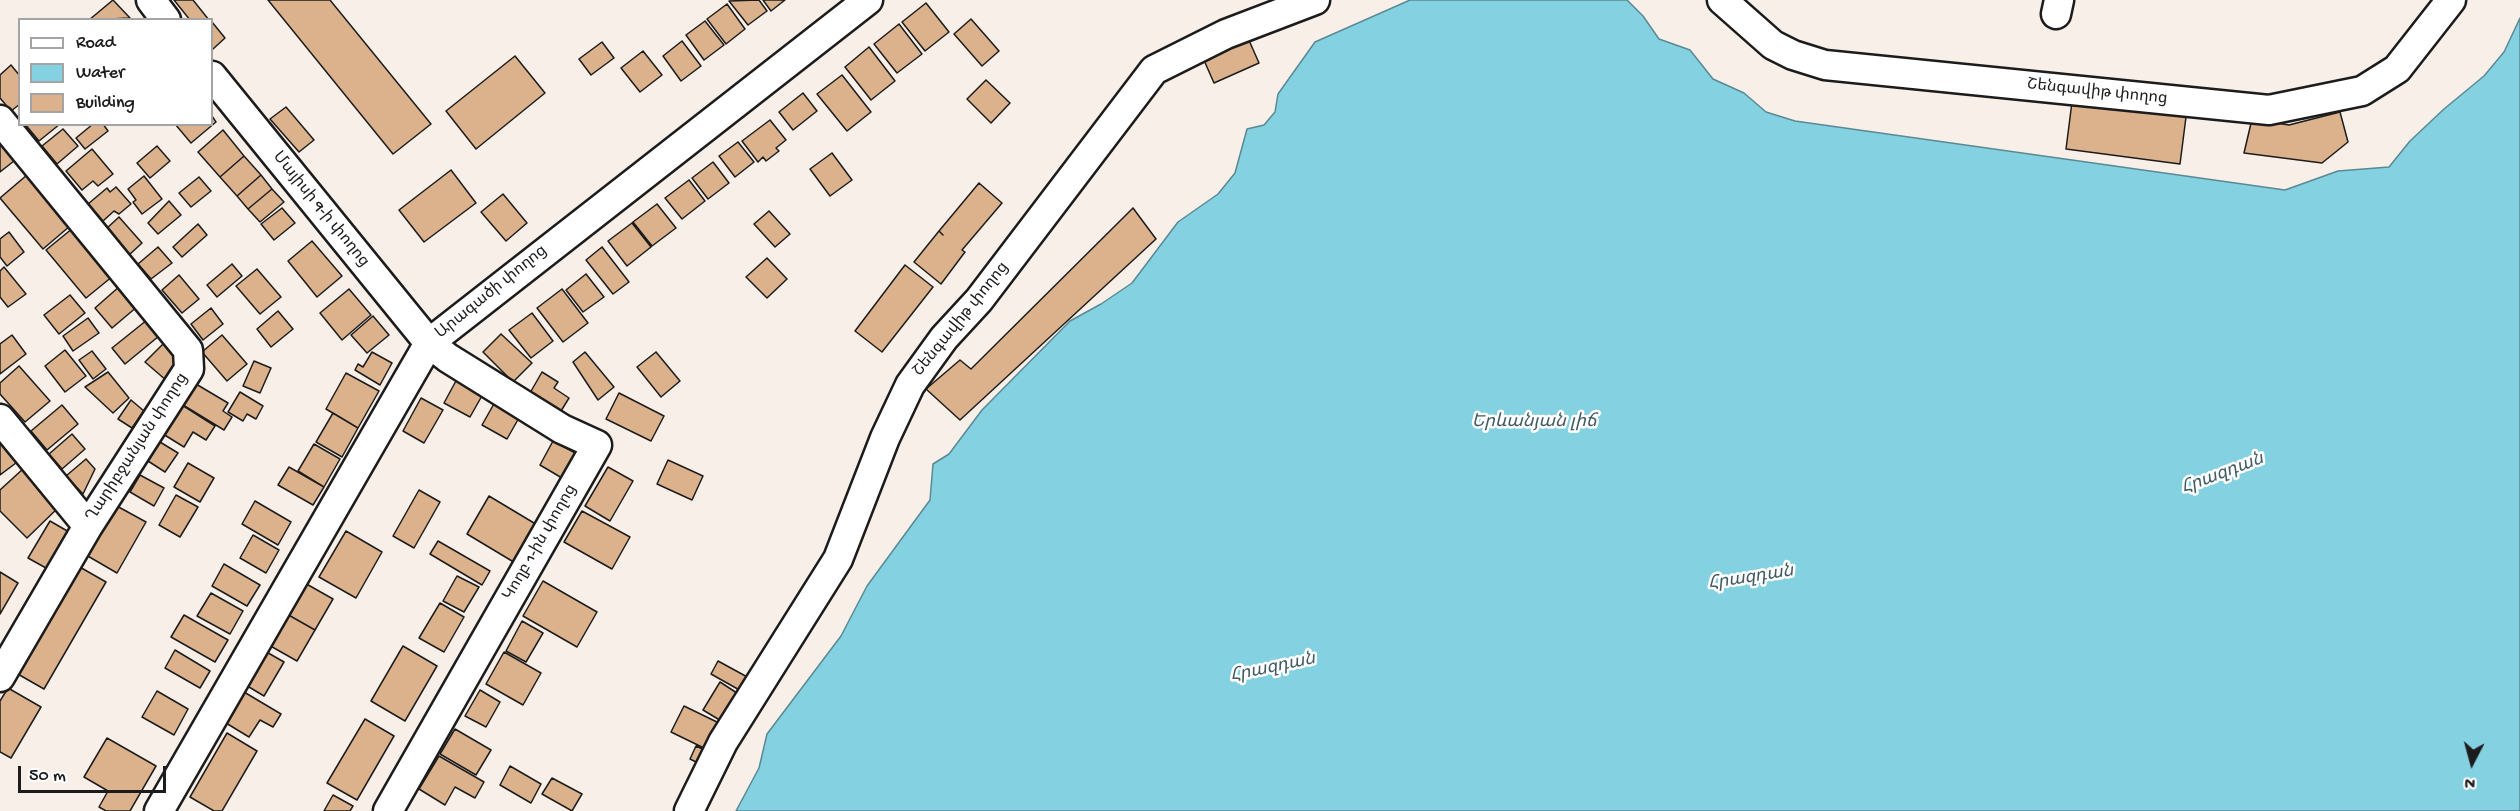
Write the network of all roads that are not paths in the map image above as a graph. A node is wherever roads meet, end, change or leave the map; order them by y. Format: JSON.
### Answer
{"nodes":[{"id":1,"x":151,"y":0,"type":"edge"},
{"id":2,"x":868,"y":0,"type":"edge"},
{"id":3,"x":1315,"y":0,"type":"edge"},
{"id":4,"x":1722,"y":0,"type":"edge"},
{"id":5,"x":2451,"y":0,"type":"edge"},
{"id":6,"x":164,"y":18,"type":"edge"},
{"id":7,"x":213,"y":77,"type":"edge"},
{"id":8,"x":0,"y":120,"type":"edge"},
{"id":9,"x":429,"y":343,"type":"junction"},
{"id":10,"x":0,"y":419,"type":"edge"},
{"id":11,"x":88,"y":526,"type":"junction"},
{"id":12,"x":0,"y":677,"type":"edge"},
{"id":13,"x":159,"y":811,"type":"edge"},
{"id":14,"x":388,"y":811,"type":"edge"},
{"id":15,"x":689,"y":811,"type":"edge"}],
"edges":[{"from":1,"to":6,"type":"street"},
{"from":2,"to":9,"type":"street","name":"Արագածի փողոց"},
{"from":3,"to":15,"type":"street","name":"Շենգավիթ փողոց"},
{"from":4,"to":5,"type":"street","name":"Շենգավիթ փողոց"},
{"from":7,"to":9,"type":"street","name":"Մայիսի 9-ի փողոց"},
{"from":8,"to":11,"type":"street","name":"Ղարիբջանյան փողոց"},
{"from":9,"to":13,"type":"street","name":"Արագածի փողոց"},
{"from":9,"to":14,"type":"street","name":"Կողբ 1-ին փողոց"},
{"from":10,"to":11,"type":"street"},
{"from":11,"to":12,"type":"street","name":"Ղարիբջանյան փողոց"}]}
